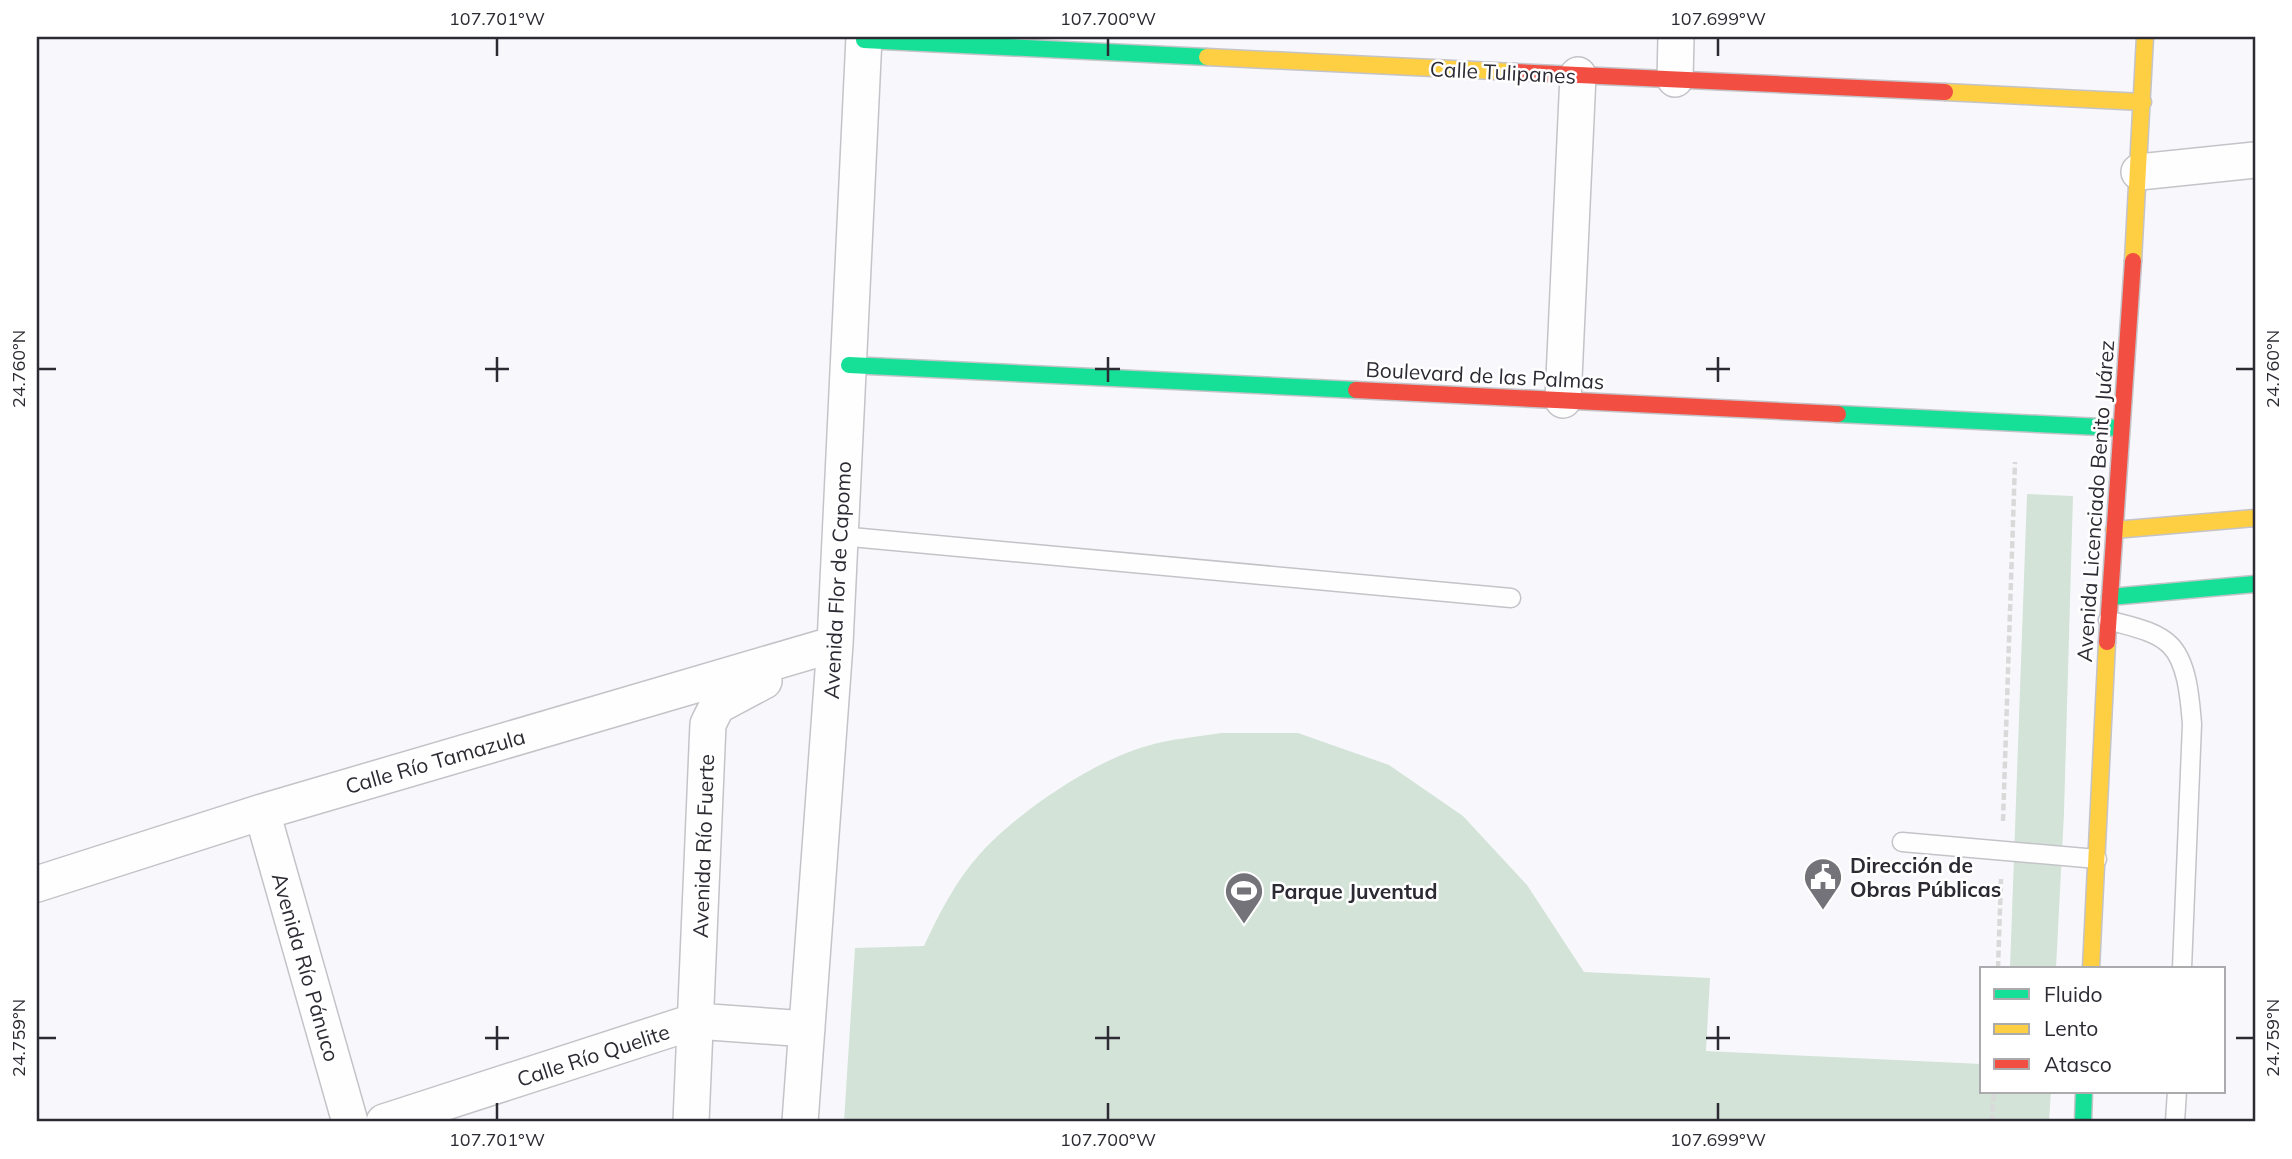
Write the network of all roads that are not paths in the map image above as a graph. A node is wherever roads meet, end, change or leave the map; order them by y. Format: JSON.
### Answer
{"nodes":[{"id":1,"x":1676,"y":37,"type":"edge"},
{"id":2,"x":2145,"y":37,"type":"edge"},
{"id":3,"x":864,"y":39,"type":"edge"},
{"id":4,"x":1146,"y":45,"type":"edge"},
{"id":5,"x":1578,"y":75,"type":"junction"},
{"id":6,"x":1675,"y":79,"type":"junction"},
{"id":7,"x":2143,"y":102,"type":"junction"},
{"id":8,"x":2255,"y":160,"type":"edge"},
{"id":9,"x":2139,"y":172,"type":"junction"},
{"id":10,"x":849,"y":365,"type":"junction"},
{"id":11,"x":1563,"y":400,"type":"junction"},
{"id":12,"x":2120,"y":428,"type":"junction"},
{"id":13,"x":2255,"y":518,"type":"edge"},
{"id":14,"x":2114,"y":530,"type":"junction"},
{"id":15,"x":840,"y":536,"type":"junction"},
{"id":16,"x":2255,"y":584,"type":"edge"},
{"id":17,"x":2110,"y":597,"type":"junction"},
{"id":18,"x":1511,"y":598,"type":"dead end"},
{"id":19,"x":2108,"y":620,"type":"junction"},
{"id":20,"x":835,"y":644,"type":"junction"},
{"id":21,"x":262,"y":812,"type":"junction"},
{"id":22,"x":1902,"y":842,"type":"dead end"},
{"id":23,"x":2097,"y":859,"type":"junction"},
{"id":24,"x":37,"y":884,"type":"edge"},
{"id":25,"x":2091,"y":967,"type":"edge"},
{"id":26,"x":2182,"y":967,"type":"edge"},
{"id":27,"x":695,"y":1021,"type":"junction"},
{"id":28,"x":807,"y":1029,"type":"junction"},
{"id":29,"x":2084,"y":1092,"type":"edge"},
{"id":30,"x":2177,"y":1092,"type":"edge"},
{"id":31,"x":350,"y":1122,"type":"edge"},
{"id":32,"x":384,"y":1122,"type":"edge"},
{"id":33,"x":691,"y":1122,"type":"edge"},
{"id":34,"x":800,"y":1122,"type":"edge"},
{"id":35,"x":2083,"y":1122,"type":"edge"},
{"id":36,"x":2175,"y":1122,"type":"edge"}],
"edges":[{"from":1,"to":6,"type":"street"},
{"from":2,"to":7,"type":"street","name":"Avenida Licenciado Benito Juárez"},
{"from":3,"to":4,"type":"street","name":"Calle Tulipanes"},
{"from":3,"to":10,"type":"street","name":"Avenida Flor de Capomo"},
{"from":4,"to":5,"type":"street","name":"Calle Tulipanes"},
{"from":5,"to":6,"type":"street","name":"Calle Tulipanes"},
{"from":5,"to":11,"type":"street"},
{"from":6,"to":7,"type":"street","name":"Calle Tulipanes"},
{"from":7,"to":9,"type":"street","name":"Avenida Licenciado Benito Juárez"},
{"from":8,"to":9,"type":"street"},
{"from":9,"to":12,"type":"street","name":"Avenida Licenciado Benito Juárez"},
{"from":10,"to":11,"type":"street","name":"Boulevard de las Palmas"},
{"from":10,"to":15,"type":"street","name":"Avenida Flor de Capomo"},
{"from":11,"to":12,"type":"street","name":"Boulevard de las Palmas"},
{"from":12,"to":14,"type":"street","name":"Avenida Licenciado Benito Juárez"},
{"from":13,"to":14,"type":"street"},
{"from":14,"to":17,"type":"street","name":"Avenida Licenciado Benito Juárez"},
{"from":15,"to":18,"type":"lane"},
{"from":15,"to":20,"type":"street","name":"Avenida Flor de Capomo"},
{"from":16,"to":17,"type":"street"},
{"from":17,"to":19,"type":"street","name":"Avenida Licenciado Benito Juárez"},
{"from":19,"to":23,"type":"street","name":"Avenida Licenciado Benito Juárez"},
{"from":19,"to":26,"type":"lane"},
{"from":20,"to":21,"type":"street","name":"Calle Río Tamazula"},
{"from":20,"to":27,"type":"street","name":"Avenida Río Fuerte"},
{"from":20,"to":28,"type":"street","name":"Avenida Flor de Capomo"},
{"from":21,"to":24,"type":"street","name":"Calle Río Tamazula"},
{"from":21,"to":31,"type":"street","name":"Avenida Río Pánuco"},
{"from":22,"to":23,"type":"lane"},
{"from":23,"to":25,"type":"street","name":"Avenida Licenciado Benito Juárez"},
{"from":27,"to":28,"type":"street","name":"Calle Río Quelite"},
{"from":27,"to":32,"type":"street","name":"Calle Río Quelite"},
{"from":27,"to":33,"type":"street","name":"Avenida Río Fuerte"},
{"from":28,"to":34,"type":"street","name":"Avenida Flor de Capomo"},
{"from":29,"to":35,"type":"street"},
{"from":30,"to":36,"type":"lane"}]}
